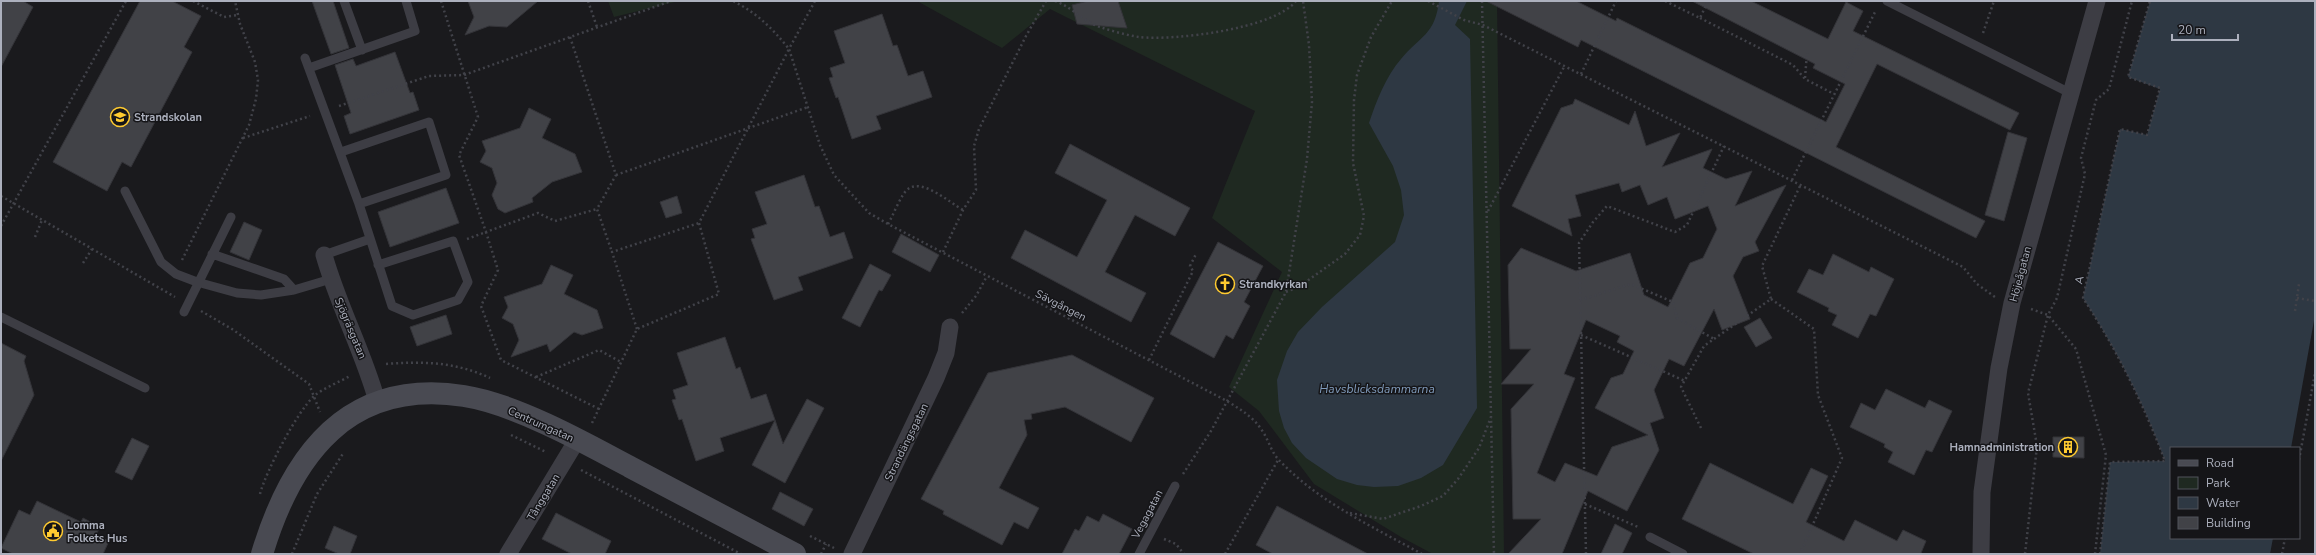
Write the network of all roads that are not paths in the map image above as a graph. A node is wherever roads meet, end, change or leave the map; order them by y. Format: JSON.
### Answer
{"nodes":[{"id":1,"x":344,"y":1,"type":"edge"},
{"id":2,"x":406,"y":1,"type":"edge"},
{"id":3,"x":1887,"y":1,"type":"edge"},
{"id":4,"x":2097,"y":1,"type":"edge"},
{"id":5,"x":362,"y":50,"type":"junction"},
{"id":6,"x":305,"y":58,"type":"dead end"},
{"id":7,"x":309,"y":68,"type":"junction"},
{"id":8,"x":2070,"y":93,"type":"junction"},
{"id":9,"x":341,"y":152,"type":"junction"},
{"id":10,"x":125,"y":191,"type":"dead end"},
{"id":11,"x":359,"y":204,"type":"junction"},
{"id":12,"x":231,"y":217,"type":"dead end"},
{"id":13,"x":370,"y":239,"type":"junction"},
{"id":14,"x":212,"y":254,"type":"junction"},
{"id":15,"x":324,"y":255,"type":"joint"},
{"id":16,"x":378,"y":265,"type":"junction"},
{"id":17,"x":331,"y":279,"type":"junction"},
{"id":18,"x":197,"y":282,"type":"junction"},
{"id":19,"x":294,"y":290,"type":"junction"},
{"id":20,"x":186,"y":308,"type":"road end"},
{"id":21,"x":1,"y":317,"type":"edge"},
{"id":22,"x":950,"y":327,"type":"road end"},
{"id":23,"x":145,"y":388,"type":"dead end"},
{"id":24,"x":377,"y":401,"type":"junction"},
{"id":25,"x":577,"y":440,"type":"junction"},
{"id":26,"x":1175,"y":486,"type":"road end"},
{"id":27,"x":1647,"y":534,"type":"road end"},
{"id":28,"x":262,"y":554,"type":"edge"},
{"id":29,"x":508,"y":554,"type":"edge"},
{"id":30,"x":796,"y":554,"type":"edge"},
{"id":31,"x":852,"y":554,"type":"edge"},
{"id":32,"x":1139,"y":554,"type":"edge"},
{"id":33,"x":1683,"y":554,"type":"edge"},
{"id":34,"x":1981,"y":554,"type":"edge"}],
"edges":[{"from":1,"to":5,"type":"lane"},
{"from":2,"to":5,"type":"lane"},
{"from":3,"to":8,"type":"lane"},
{"from":4,"to":8,"type":"street","name":"Höjeågatan"},
{"from":5,"to":7,"type":"lane"},
{"from":6,"to":7,"type":"lane"},
{"from":7,"to":9,"type":"lane"},
{"from":8,"to":34,"type":"street","name":"Höjeågatan"},
{"from":9,"to":11,"type":"lane"},
{"from":9,"to":11,"type":"lane"},
{"from":10,"to":18,"type":"lane"},
{"from":11,"to":13,"type":"lane"},
{"from":12,"to":14,"type":"lane"},
{"from":13,"to":15,"type":"lane"},
{"from":13,"to":16,"type":"lane"},
{"from":14,"to":18,"type":"lane"},
{"from":14,"to":19,"type":"lane"},
{"from":15,"to":17,"type":"street","name":"Sjögräsgatan"},
{"from":16,"to":16,"type":"lane"},
{"from":17,"to":19,"type":"lane"},
{"from":17,"to":24,"type":"street","name":"Sjögräsgatan"},
{"from":18,"to":19,"type":"lane"},
{"from":18,"to":20,"type":"lane"},
{"from":21,"to":23,"type":"lane"},
{"from":22,"to":31,"type":"street","name":"Strandängsgatan"},
{"from":24,"to":25,"type":"street","name":"Centrumgatan"},
{"from":24,"to":28,"type":"street","name":"Centrumgatan"},
{"from":25,"to":29,"type":"street","name":"Tånggatan"},
{"from":25,"to":30,"type":"street","name":"Centrumgatan"},
{"from":26,"to":32,"type":"lane","name":"Vegagatan"},
{"from":27,"to":33,"type":"lane"}]}
